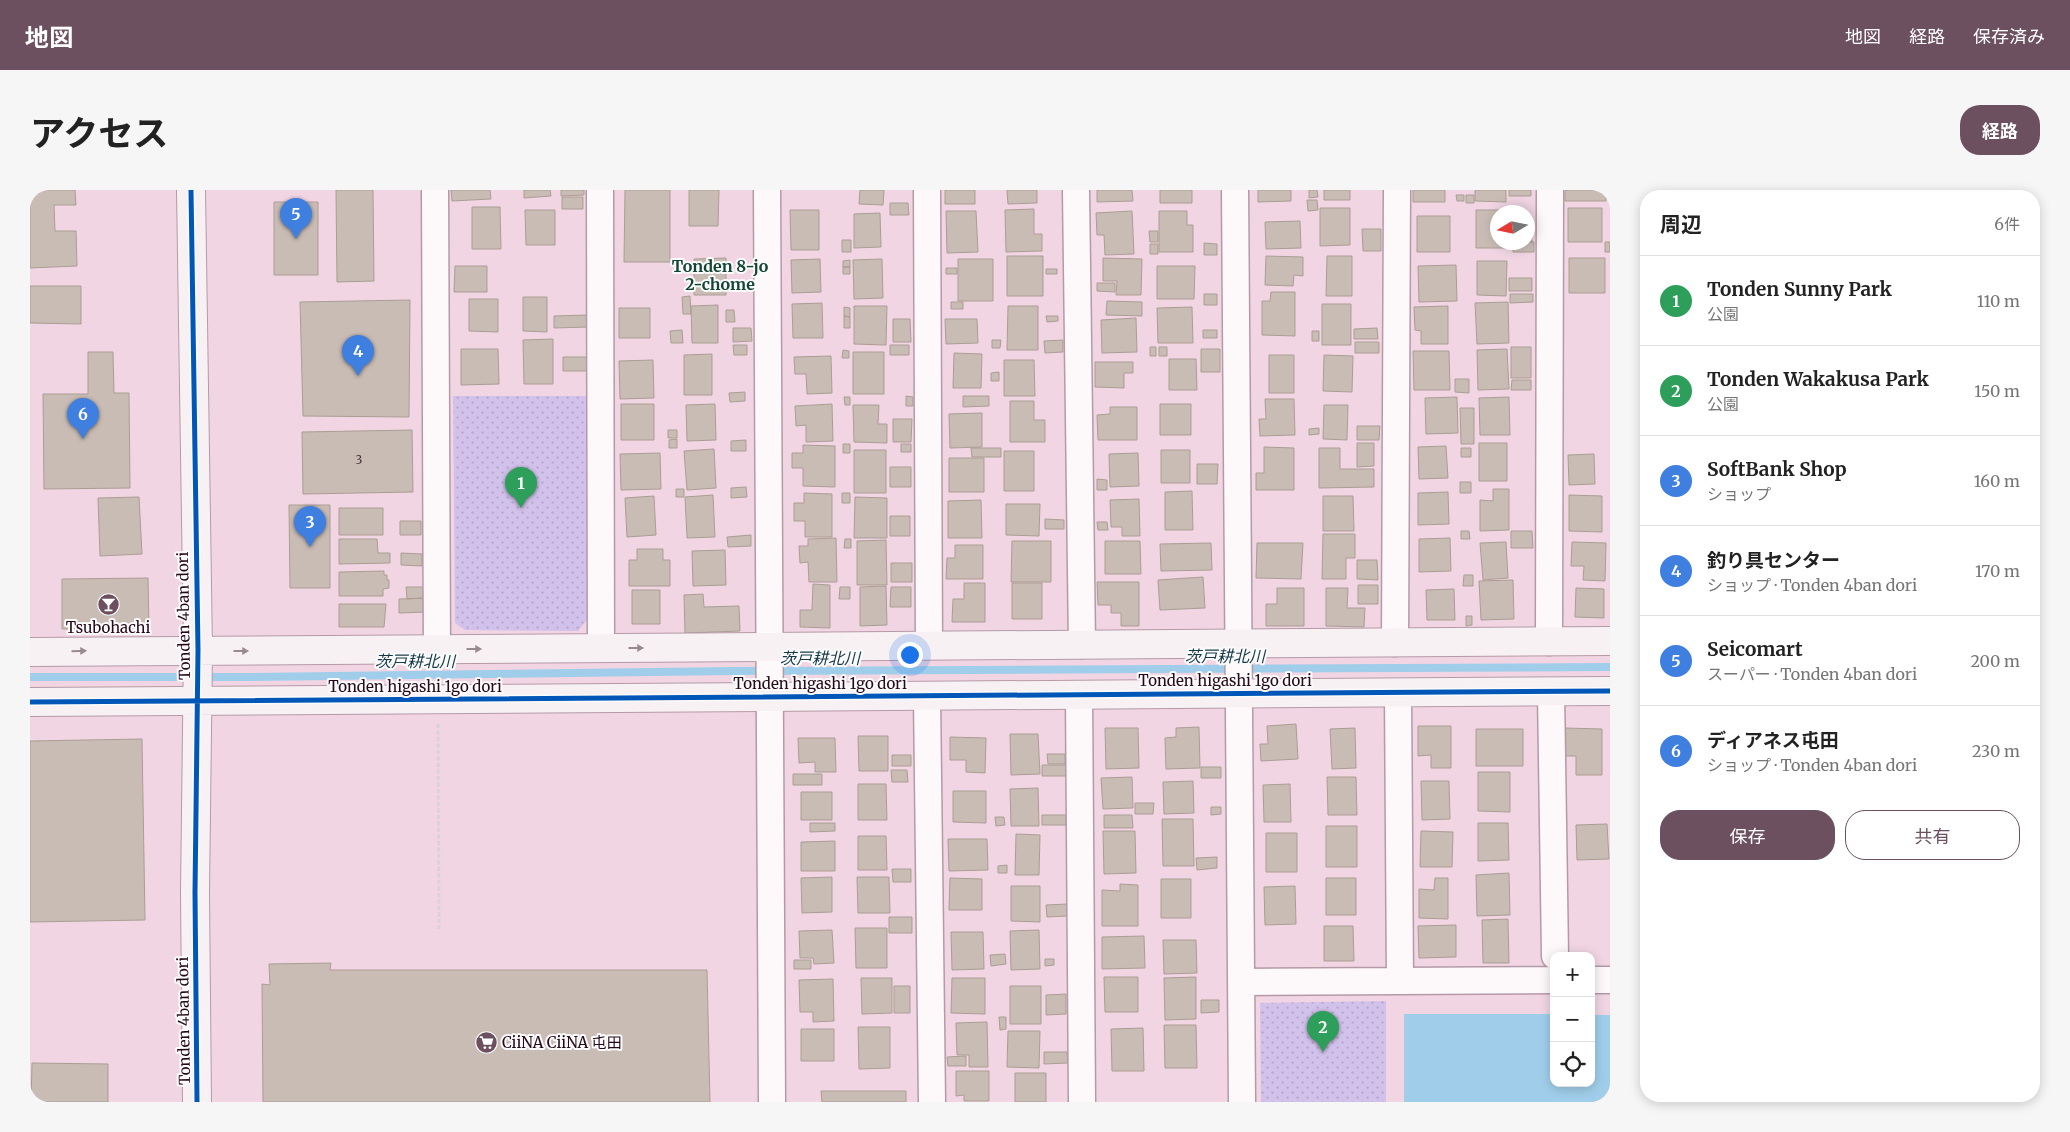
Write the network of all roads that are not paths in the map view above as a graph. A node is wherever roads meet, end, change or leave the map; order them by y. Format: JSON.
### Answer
{"nodes":[{"id":1,"x":191,"y":190,"type":"edge"},
{"id":2,"x":434,"y":190,"type":"edge"},
{"id":3,"x":600,"y":190,"type":"edge"},
{"id":4,"x":767,"y":190,"type":"edge"},
{"id":5,"x":927,"y":190,"type":"edge"},
{"id":6,"x":1076,"y":190,"type":"edge"},
{"id":7,"x":1236,"y":190,"type":"edge"},
{"id":8,"x":1397,"y":190,"type":"edge"},
{"id":9,"x":1550,"y":190,"type":"edge"},
{"id":10,"x":1610,"y":641,"type":"edge"},
{"id":11,"x":1548,"y":642,"type":"junction"},
{"id":12,"x":1395,"y":643,"type":"junction"},
{"id":13,"x":929,"y":645,"type":"junction"},
{"id":14,"x":1082,"y":645,"type":"junction"},
{"id":15,"x":600,"y":648,"type":"junction"},
{"id":16,"x":1239,"y":649,"type":"junction"},
{"id":17,"x":436,"y":650,"type":"junction"},
{"id":18,"x":30,"y":652,"type":"edge"},
{"id":19,"x":769,"y":672,"type":"junction"},
{"id":20,"x":198,"y":675,"type":"junction"},
{"id":21,"x":1239,"y":687,"type":"junction"},
{"id":22,"x":1610,"y":691,"type":"edge"},
{"id":23,"x":1551,"y":692,"type":"junction"},
{"id":24,"x":1398,"y":693,"type":"junction"},
{"id":25,"x":1079,"y":695,"type":"junction"},
{"id":26,"x":927,"y":696,"type":"junction"},
{"id":27,"x":30,"y":702,"type":"edge"},
{"id":28,"x":1555,"y":952,"type":"edge"},
{"id":29,"x":1550,"y":980,"type":"edge"},
{"id":30,"x":1595,"y":980,"type":"edge"},
{"id":31,"x":1610,"y":980,"type":"edge"},
{"id":32,"x":1400,"y":981,"type":"junction"},
{"id":33,"x":1241,"y":982,"type":"junction"},
{"id":34,"x":197,"y":1102,"type":"edge"},
{"id":35,"x":772,"y":1102,"type":"edge"},
{"id":36,"x":932,"y":1102,"type":"edge"},
{"id":37,"x":1082,"y":1102,"type":"edge"},
{"id":38,"x":1242,"y":1102,"type":"edge"}],
"edges":[{"from":1,"to":20,"type":"street","name":"Tonden 4ban dori"},
{"from":2,"to":17,"type":"street"},
{"from":3,"to":15,"type":"street"},
{"from":4,"to":19,"type":"street"},
{"from":5,"to":13,"type":"street"},
{"from":6,"to":14,"type":"street"},
{"from":7,"to":16,"type":"street"},
{"from":8,"to":12,"type":"street"},
{"from":9,"to":11,"type":"street"},
{"from":10,"to":11,"type":"street","name":"Tonden higashi 1go dori"},
{"from":11,"to":12,"type":"street","name":"Tonden higashi 1go dori"},
{"from":12,"to":16,"type":"street","name":"Tonden higashi 1go dori"},
{"from":13,"to":14,"type":"street","name":"Tonden higashi 1go dori"},
{"from":13,"to":19,"type":"street","name":"Tonden higashi 1go dori"},
{"from":14,"to":16,"type":"street","name":"Tonden higashi 1go dori"},
{"from":17,"to":15,"type":"street","name":"Tonden higashi 1go dori","one_way":true},
{"from":15,"to":19,"type":"street","name":"Tonden higashi 1go dori","one_way":true},
{"from":16,"to":21,"type":"street"},
{"from":20,"to":17,"type":"street","name":"Tonden higashi 1go dori","one_way":true},
{"from":18,"to":20,"type":"street","name":"Tonden higashi 1go dori","one_way":true},
{"from":19,"to":20,"type":"street","name":"Tonden higashi 1go dori"},
{"from":19,"to":26,"type":"street","name":"Tonden higashi 1go dori"},
{"from":19,"to":35,"type":"street"},
{"from":20,"to":27,"type":"street","name":"Tonden higashi 1go dori"},
{"from":20,"to":34,"type":"street","name":"Tonden 4ban dori"},
{"from":21,"to":24,"type":"street","name":"Tonden higashi 1go dori"},
{"from":21,"to":25,"type":"street","name":"Tonden higashi 1go dori"},
{"from":21,"to":33,"type":"street"},
{"from":22,"to":23,"type":"street","name":"Tonden higashi 1go dori"},
{"from":23,"to":24,"type":"street","name":"Tonden higashi 1go dori"},
{"from":23,"to":28,"type":"street"},
{"from":24,"to":32,"type":"street"},
{"from":25,"to":26,"type":"street","name":"Tonden higashi 1go dori"},
{"from":25,"to":37,"type":"street"},
{"from":26,"to":36,"type":"street"},
{"from":29,"to":32,"type":"street"},
{"from":30,"to":31,"type":"street"},
{"from":32,"to":33,"type":"street"},
{"from":33,"to":38,"type":"street"}]}
